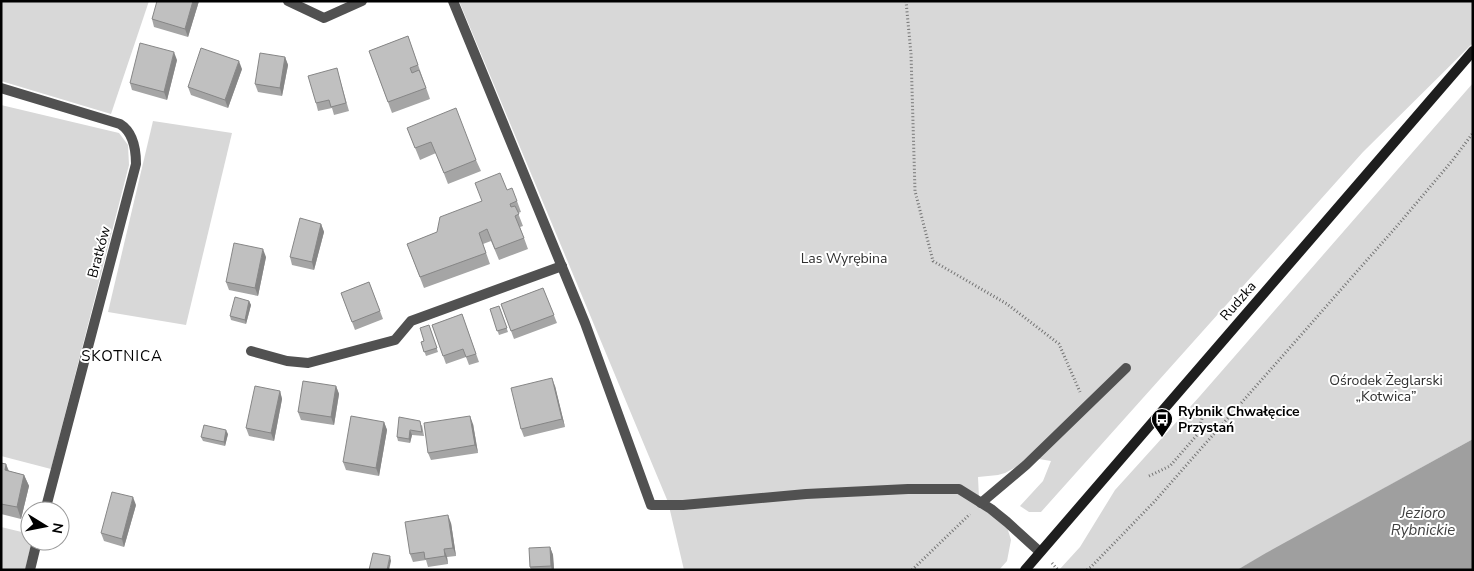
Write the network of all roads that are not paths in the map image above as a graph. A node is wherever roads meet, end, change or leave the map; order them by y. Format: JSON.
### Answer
{"nodes":[{"id":1,"x":288,"y":1,"type":"edge"},
{"id":2,"x":362,"y":1,"type":"edge"},
{"id":3,"x":453,"y":1,"type":"edge"},
{"id":4,"x":1473,"y":51,"type":"edge"},
{"id":5,"x":1,"y":88,"type":"edge"},
{"id":6,"x":562,"y":266,"type":"junction"},
{"id":7,"x":251,"y":351,"type":"dead end"},
{"id":8,"x":1126,"y":368,"type":"dead end"},
{"id":9,"x":48,"y":501,"type":"edge"},
{"id":10,"x":981,"y":504,"type":"junction"},
{"id":11,"x":35,"y":551,"type":"edge"},
{"id":12,"x":1040,"y":552,"type":"junction"},
{"id":13,"x":30,"y":570,"type":"edge"},
{"id":14,"x":1025,"y":570,"type":"edge"}],
"edges":[{"from":1,"to":2,"type":"street"},
{"from":3,"to":6,"type":"street"},
{"from":4,"to":12,"type":"main road","name":"Rudzka"},
{"from":5,"to":9,"type":"street","name":"Bratków"},
{"from":6,"to":7,"type":"street"},
{"from":6,"to":10,"type":"street"},
{"from":8,"to":10,"type":"street"},
{"from":10,"to":12,"type":"street"},
{"from":11,"to":13,"type":"street"},
{"from":12,"to":14,"type":"main road","name":"Rudzka"}]}
